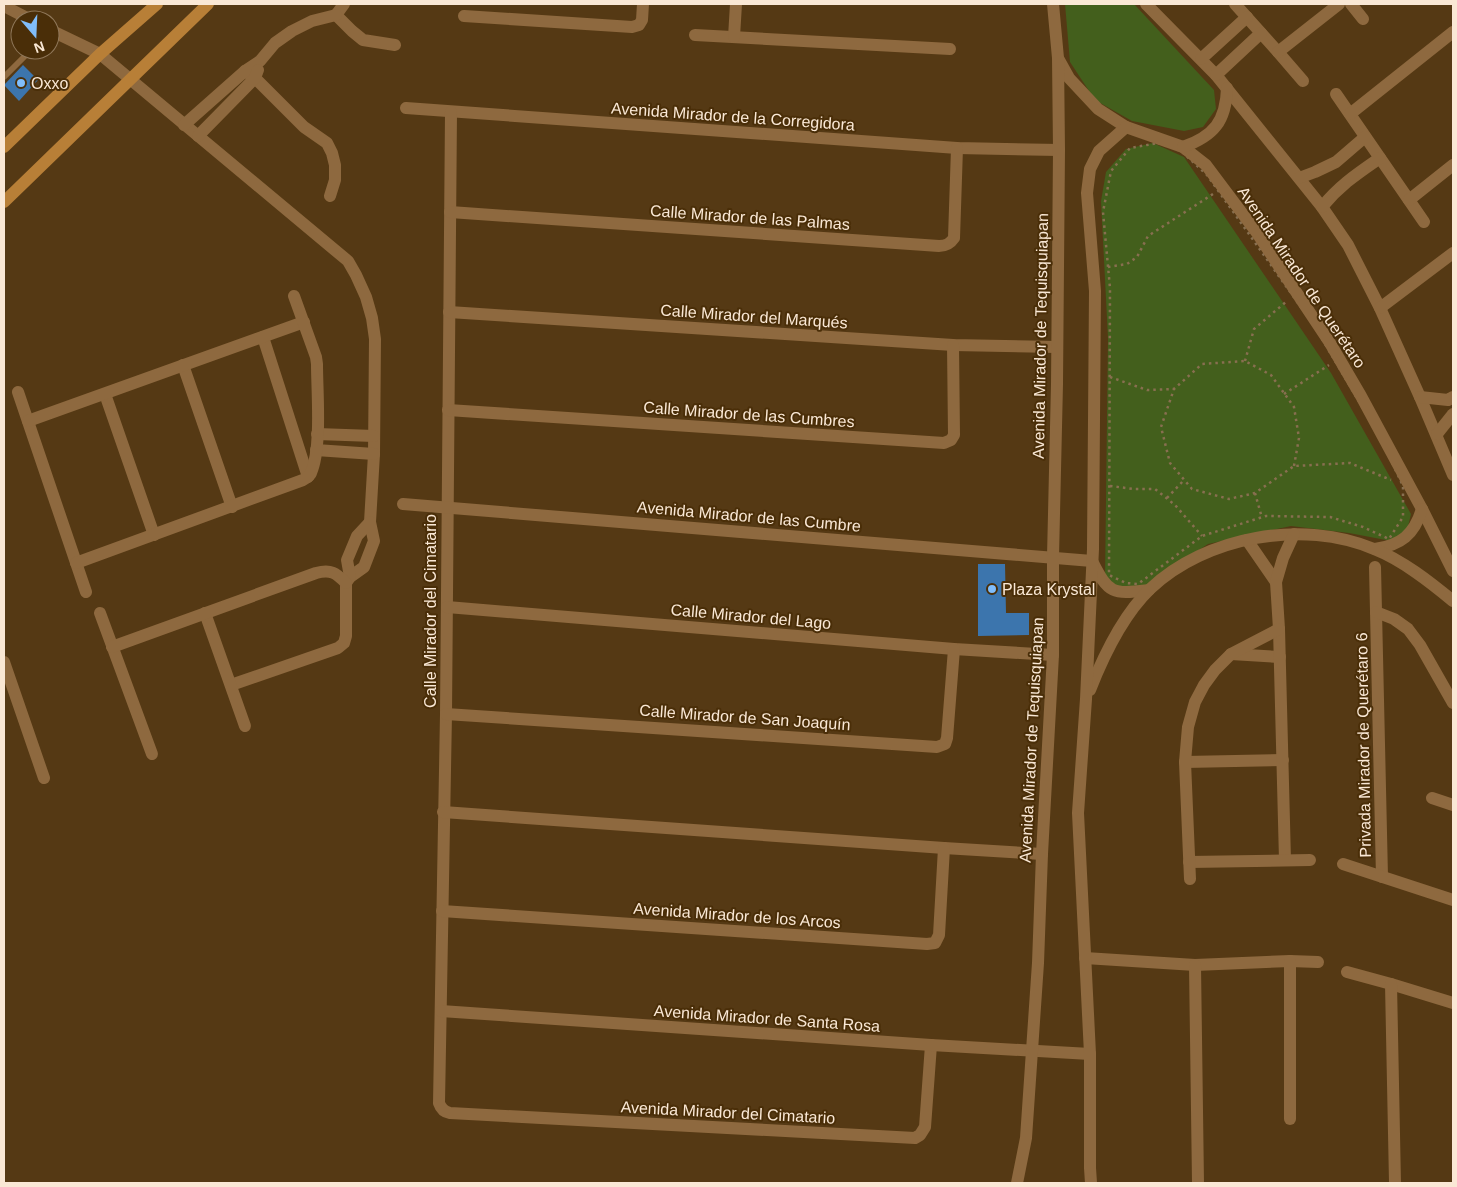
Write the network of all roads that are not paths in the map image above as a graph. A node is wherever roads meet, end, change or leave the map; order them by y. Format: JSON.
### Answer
{"nodes":[{"id":1,"x":157,"y":4,"type":"edge"},
{"id":2,"x":208,"y":4,"type":"edge"},
{"id":3,"x":344,"y":4,"type":"edge"},
{"id":4,"x":643,"y":4,"type":"edge"},
{"id":5,"x":736,"y":4,"type":"edge"},
{"id":6,"x":1053,"y":4,"type":"edge"},
{"id":7,"x":1146,"y":4,"type":"edge"},
{"id":8,"x":1235,"y":4,"type":"edge"},
{"id":9,"x":1339,"y":4,"type":"edge"},
{"id":10,"x":1350,"y":4,"type":"edge"},
{"id":11,"x":336,"y":15,"type":"junction"},
{"id":12,"x":464,"y":16,"type":"dead end"},
{"id":13,"x":1247,"y":17,"type":"junction"},
{"id":14,"x":1363,"y":19,"type":"dead end"},
{"id":15,"x":1453,"y":32,"type":"edge"},
{"id":16,"x":1261,"y":33,"type":"junction"},
{"id":17,"x":694,"y":35,"type":"dead end"},
{"id":18,"x":60,"y":36,"type":"edge"},
{"id":19,"x":734,"y":37,"type":"junction"},
{"id":20,"x":395,"y":45,"type":"dead end"},
{"id":21,"x":950,"y":48,"type":"dead end"},
{"id":22,"x":1278,"y":52,"type":"junction"},
{"id":23,"x":100,"y":54,"type":"junction"},
{"id":24,"x":1058,"y":58,"type":"junction"},
{"id":25,"x":1201,"y":59,"type":"junction"},
{"id":26,"x":21,"y":60,"type":"edge"},
{"id":27,"x":260,"y":61,"type":"junction"},
{"id":28,"x":245,"y":70,"type":"junction"},
{"id":29,"x":1216,"y":74,"type":"junction"},
{"id":30,"x":4,"y":77,"type":"edge"},
{"id":31,"x":255,"y":78,"type":"junction"},
{"id":32,"x":130,"y":80,"type":"junction"},
{"id":33,"x":1303,"y":81,"type":"dead end"},
{"id":34,"x":1226,"y":88,"type":"junction"},
{"id":35,"x":1336,"y":94,"type":"dead end"},
{"id":36,"x":406,"y":108,"type":"dead end"},
{"id":37,"x":451,"y":112,"type":"junction"},
{"id":38,"x":1350,"y":114,"type":"junction"},
{"id":39,"x":184,"y":125,"type":"junction"},
{"id":40,"x":1126,"y":127,"type":"junction"},
{"id":41,"x":198,"y":136,"type":"junction"},
{"id":42,"x":1365,"y":137,"type":"junction"},
{"id":43,"x":1183,"y":147,"type":"junction"},
{"id":44,"x":4,"y":148,"type":"edge"},
{"id":45,"x":957,"y":148,"type":"junction"},
{"id":46,"x":1059,"y":150,"type":"junction"},
{"id":47,"x":1380,"y":158,"type":"junction"},
{"id":48,"x":1330,"y":165,"type":"junction"},
{"id":49,"x":1453,"y":165,"type":"edge"},
{"id":50,"x":1299,"y":178,"type":"junction"},
{"id":51,"x":1344,"y":183,"type":"junction"},
{"id":52,"x":330,"y":196,"type":"dead end"},
{"id":53,"x":1409,"y":200,"type":"junction"},
{"id":54,"x":4,"y":202,"type":"edge"},
{"id":55,"x":1322,"y":207,"type":"junction"},
{"id":56,"x":450,"y":212,"type":"junction"},
{"id":57,"x":1424,"y":222,"type":"dead end"},
{"id":58,"x":1453,"y":253,"type":"edge"},
{"id":59,"x":294,"y":296,"type":"dead end"},
{"id":60,"x":1380,"y":308,"type":"junction"},
{"id":61,"x":449,"y":312,"type":"junction"},
{"id":62,"x":304,"y":322,"type":"junction"},
{"id":63,"x":263,"y":337,"type":"junction"},
{"id":64,"x":953,"y":346,"type":"junction"},
{"id":65,"x":1057,"y":346,"type":"junction"},
{"id":66,"x":183,"y":366,"type":"junction"},
{"id":67,"x":18,"y":392,"type":"dead end"},
{"id":68,"x":105,"y":394,"type":"junction"},
{"id":69,"x":1420,"y":397,"type":"junction"},
{"id":70,"x":1451,"y":399,"type":"edge"},
{"id":71,"x":448,"y":410,"type":"junction"},
{"id":72,"x":1453,"y":414,"type":"edge"},
{"id":73,"x":28,"y":421,"type":"junction"},
{"id":74,"x":317,"y":434,"type":"junction"},
{"id":75,"x":1437,"y":434,"type":"junction"},
{"id":76,"x":374,"y":436,"type":"junction"},
{"id":77,"x":316,"y":450,"type":"junction"},
{"id":78,"x":374,"y":454,"type":"junction"},
{"id":79,"x":1453,"y":475,"type":"edge"},
{"id":80,"x":308,"y":477,"type":"junction"},
{"id":81,"x":403,"y":504,"type":"dead end"},
{"id":82,"x":232,"y":507,"type":"junction"},
{"id":83,"x":447,"y":507,"type":"junction"},
{"id":84,"x":1422,"y":509,"type":"junction"},
{"id":85,"x":370,"y":522,"type":"junction"},
{"id":86,"x":1294,"y":534,"type":"junction"},
{"id":87,"x":154,"y":535,"type":"junction"},
{"id":88,"x":1247,"y":540,"type":"junction"},
{"id":89,"x":1375,"y":549,"type":"junction"},
{"id":90,"x":1052,"y":557,"type":"junction"},
{"id":91,"x":1092,"y":561,"type":"junction"},
{"id":92,"x":76,"y":563,"type":"junction"},
{"id":93,"x":1375,"y":567,"type":"dead end"},
{"id":94,"x":1453,"y":571,"type":"edge"},
{"id":95,"x":348,"y":580,"type":"junction"},
{"id":96,"x":1276,"y":582,"type":"junction"},
{"id":97,"x":1150,"y":590,"type":"junction"},
{"id":98,"x":86,"y":592,"type":"dead end"},
{"id":99,"x":1453,"y":601,"type":"edge"},
{"id":100,"x":446,"y":607,"type":"junction"},
{"id":101,"x":1376,"y":612,"type":"junction"},
{"id":102,"x":100,"y":613,"type":"dead end"},
{"id":103,"x":205,"y":613,"type":"junction"},
{"id":104,"x":1279,"y":629,"type":"junction"},
{"id":105,"x":112,"y":647,"type":"junction"},
{"id":106,"x":954,"y":649,"type":"junction"},
{"id":107,"x":1054,"y":654,"type":"junction"},
{"id":108,"x":1231,"y":654,"type":"junction"},
{"id":109,"x":1280,"y":657,"type":"junction"},
{"id":110,"x":4,"y":662,"type":"edge"},
{"id":111,"x":231,"y":685,"type":"junction"},
{"id":112,"x":1086,"y":699,"type":"junction"},
{"id":113,"x":1453,"y":703,"type":"edge"},
{"id":114,"x":446,"y":714,"type":"junction"},
{"id":115,"x":245,"y":726,"type":"dead end"},
{"id":116,"x":152,"y":754,"type":"dead end"},
{"id":117,"x":1283,"y":760,"type":"junction"},
{"id":118,"x":1184,"y":762,"type":"junction"},
{"id":119,"x":44,"y":778,"type":"dead end"},
{"id":120,"x":1432,"y":798,"type":"dead end"},
{"id":121,"x":1453,"y":805,"type":"edge"},
{"id":122,"x":443,"y":812,"type":"junction"},
{"id":123,"x":944,"y":848,"type":"junction"},
{"id":124,"x":1042,"y":854,"type":"junction"},
{"id":125,"x":1285,"y":860,"type":"junction"},
{"id":126,"x":1310,"y":860,"type":"dead end"},
{"id":127,"x":1189,"y":862,"type":"junction"},
{"id":128,"x":1343,"y":864,"type":"dead end"},
{"id":129,"x":1382,"y":876,"type":"junction"},
{"id":130,"x":1190,"y":879,"type":"dead end"},
{"id":131,"x":1453,"y":900,"type":"edge"},
{"id":132,"x":442,"y":911,"type":"junction"},
{"id":133,"x":1085,"y":958,"type":"junction"},
{"id":134,"x":1290,"y":961,"type":"junction"},
{"id":135,"x":1318,"y":962,"type":"dead end"},
{"id":136,"x":1195,"y":965,"type":"junction"},
{"id":137,"x":1347,"y":972,"type":"dead end"},
{"id":138,"x":1391,"y":984,"type":"junction"},
{"id":139,"x":1453,"y":1003,"type":"edge"},
{"id":140,"x":441,"y":1012,"type":"junction"},
{"id":141,"x":931,"y":1045,"type":"junction"},
{"id":142,"x":1031,"y":1052,"type":"junction"},
{"id":143,"x":1090,"y":1054,"type":"junction"},
{"id":144,"x":443,"y":1110,"type":"joint"},
{"id":145,"x":1290,"y":1119,"type":"dead end"},
{"id":146,"x":1017,"y":1183,"type":"edge"},
{"id":147,"x":1091,"y":1183,"type":"edge"},
{"id":148,"x":1198,"y":1183,"type":"edge"},
{"id":149,"x":1395,"y":1183,"type":"edge"}],
"edges":[{"from":1,"to":23,"type":"street"},
{"from":2,"to":32,"type":"street"},
{"from":3,"to":11,"type":"street"},
{"from":4,"to":12,"type":"street"},
{"from":5,"to":19,"type":"street"},
{"from":6,"to":24,"type":"street","name":"Avenida Mirador de Querétaro"},
{"from":7,"to":25,"type":"street"},
{"from":8,"to":13,"type":"street"},
{"from":9,"to":22,"type":"street"},
{"from":10,"to":14,"type":"street"},
{"from":11,"to":20,"type":"street"},
{"from":11,"to":27,"type":"street"},
{"from":13,"to":16,"type":"street"},
{"from":13,"to":25,"type":"street"},
{"from":15,"to":38,"type":"street"},
{"from":16,"to":22,"type":"street"},
{"from":16,"to":29,"type":"street"},
{"from":17,"to":19,"type":"street"},
{"from":18,"to":23,"type":"street"},
{"from":19,"to":21,"type":"street"},
{"from":22,"to":33,"type":"street"},
{"from":23,"to":32,"type":"street"},
{"from":23,"to":44,"type":"street"},
{"from":24,"to":40,"type":"street","name":"Avenida Mirador de Querétaro"},
{"from":24,"to":46,"type":"street","name":"Avenida Mirador de Tequisquiapan"},
{"from":25,"to":29,"type":"street"},
{"from":26,"to":30,"type":"lane"},
{"from":27,"to":28,"type":"street"},
{"from":27,"to":31,"type":"street"},
{"from":28,"to":31,"type":"street"},
{"from":28,"to":39,"type":"street"},
{"from":29,"to":34,"type":"street"},
{"from":31,"to":41,"type":"street"},
{"from":31,"to":52,"type":"street"},
{"from":32,"to":39,"type":"street"},
{"from":32,"to":54,"type":"street"},
{"from":34,"to":43,"type":"street"},
{"from":34,"to":50,"type":"street"},
{"from":35,"to":38,"type":"street"},
{"from":36,"to":37,"type":"street","name":"Avenida Mirador de la Corregidora"},
{"from":37,"to":45,"type":"street","name":"Avenida Mirador de la Corregidora"},
{"from":37,"to":56,"type":"street","name":"Calle Mirador del Cimatario"},
{"from":38,"to":42,"type":"street"},
{"from":39,"to":41,"type":"street"},
{"from":40,"to":43,"type":"street","name":"Avenida Mirador de Querétaro"},
{"from":40,"to":91,"type":"street"},
{"from":41,"to":76,"type":"street"},
{"from":42,"to":47,"type":"street"},
{"from":42,"to":48,"type":"street"},
{"from":43,"to":84,"type":"street","name":"Avenida Mirador de Querétaro"},
{"from":45,"to":46,"type":"street","name":"Avenida Mirador de la Corregidora"},
{"from":45,"to":56,"type":"street","name":"Calle Mirador de las Palmas"},
{"from":46,"to":65,"type":"street","name":"Avenida Mirador de Tequisquiapan"},
{"from":47,"to":51,"type":"street"},
{"from":47,"to":53,"type":"street"},
{"from":48,"to":50,"type":"street"},
{"from":48,"to":51,"type":"street"},
{"from":49,"to":53,"type":"street"},
{"from":50,"to":55,"type":"street"},
{"from":51,"to":55,"type":"street"},
{"from":53,"to":57,"type":"street"},
{"from":55,"to":60,"type":"street"},
{"from":56,"to":61,"type":"street","name":"Calle Mirador del Cimatario"},
{"from":58,"to":60,"type":"street"},
{"from":59,"to":62,"type":"street"},
{"from":60,"to":69,"type":"street"},
{"from":61,"to":64,"type":"street","name":"Calle Mirador del Marqués"},
{"from":61,"to":71,"type":"street","name":"Calle Mirador del Cimatario"},
{"from":62,"to":63,"type":"street"},
{"from":62,"to":74,"type":"street"},
{"from":63,"to":66,"type":"street"},
{"from":63,"to":80,"type":"street"},
{"from":64,"to":65,"type":"street","name":"Calle Mirador del Marqués"},
{"from":64,"to":71,"type":"street","name":"Calle Mirador de las Cumbres"},
{"from":65,"to":90,"type":"street","name":"Avenida Mirador de Tequisquiapan"},
{"from":66,"to":68,"type":"street"},
{"from":66,"to":82,"type":"street"},
{"from":67,"to":73,"type":"street"},
{"from":68,"to":73,"type":"street"},
{"from":68,"to":87,"type":"street"},
{"from":69,"to":70,"type":"street"},
{"from":69,"to":75,"type":"street"},
{"from":70,"to":72,"type":"street"},
{"from":71,"to":83,"type":"street","name":"Calle Mirador del Cimatario"},
{"from":72,"to":75,"type":"street"},
{"from":73,"to":92,"type":"street"},
{"from":74,"to":76,"type":"street"},
{"from":74,"to":77,"type":"street"},
{"from":75,"to":79,"type":"street"},
{"from":76,"to":78,"type":"street"},
{"from":77,"to":78,"type":"street"},
{"from":77,"to":80,"type":"street"},
{"from":78,"to":85,"type":"street"},
{"from":80,"to":82,"type":"street"},
{"from":81,"to":83,"type":"street","name":"Avenida Mirador de las Cumbre"},
{"from":82,"to":87,"type":"street"},
{"from":83,"to":90,"type":"street","name":"Avenida Mirador de las Cumbre"},
{"from":83,"to":100,"type":"street","name":"Calle Mirador del Cimatario"},
{"from":84,"to":89,"type":"street"},
{"from":84,"to":94,"type":"street","name":"Avenida Mirador de Querétaro"},
{"from":85,"to":95,"type":"street"},
{"from":85,"to":95,"type":"street"},
{"from":86,"to":88,"type":"street"},
{"from":86,"to":89,"type":"street"},
{"from":86,"to":96,"type":"street"},
{"from":87,"to":92,"type":"street"},
{"from":88,"to":96,"type":"street"},
{"from":88,"to":97,"type":"street"},
{"from":89,"to":99,"type":"street"},
{"from":90,"to":91,"type":"street","name":"Avenida Mirador de las Cumbre"},
{"from":90,"to":107,"type":"street","name":"Avenida Mirador de Tequisquiapan"},
{"from":91,"to":97,"type":"street"},
{"from":91,"to":112,"type":"street"},
{"from":92,"to":98,"type":"street"},
{"from":93,"to":101,"type":"street","name":"Privada Mirador de Querétaro 6"},
{"from":95,"to":103,"type":"street"},
{"from":95,"to":111,"type":"street"},
{"from":96,"to":104,"type":"street"},
{"from":97,"to":112,"type":"street"},
{"from":100,"to":106,"type":"street","name":"Calle Mirador del Lago"},
{"from":100,"to":114,"type":"street","name":"Calle Mirador del Cimatario"},
{"from":101,"to":113,"type":"street","name":"Privada Mirador de Querétaro 6"},
{"from":101,"to":129,"type":"street","name":"Privada Mirador de Querétaro 6"},
{"from":102,"to":105,"type":"street"},
{"from":103,"to":105,"type":"street"},
{"from":103,"to":111,"type":"street"},
{"from":104,"to":108,"type":"street"},
{"from":104,"to":109,"type":"street"},
{"from":105,"to":116,"type":"street"},
{"from":106,"to":107,"type":"street","name":"Calle Mirador del Lago"},
{"from":106,"to":114,"type":"street","name":"Calle Mirador de San Joaquín"},
{"from":107,"to":124,"type":"street","name":"Avenida Mirador de Tequisquiapan"},
{"from":108,"to":109,"type":"street"},
{"from":108,"to":118,"type":"street"},
{"from":109,"to":117,"type":"street"},
{"from":110,"to":119,"type":"street"},
{"from":111,"to":115,"type":"street"},
{"from":112,"to":133,"type":"street"},
{"from":114,"to":122,"type":"street","name":"Calle Mirador del Cimatario"},
{"from":117,"to":118,"type":"street"},
{"from":117,"to":125,"type":"street"},
{"from":118,"to":127,"type":"street"},
{"from":120,"to":121,"type":"street"},
{"from":122,"to":123,"type":"street"},
{"from":122,"to":132,"type":"street","name":"Calle Mirador del Cimatario"},
{"from":123,"to":124,"type":"street"},
{"from":123,"to":132,"type":"street","name":"Avenida Mirador de los Arcos"},
{"from":124,"to":142,"type":"street","name":"Avenida Mirador de Tequisquiapan"},
{"from":125,"to":126,"type":"street"},
{"from":125,"to":127,"type":"street"},
{"from":127,"to":130,"type":"street"},
{"from":128,"to":129,"type":"street","name":"Privada Mirador de Querétaro 6"},
{"from":129,"to":131,"type":"street","name":"Privada Mirador de Querétaro 6"},
{"from":132,"to":140,"type":"street","name":"Calle Mirador del Cimatario"},
{"from":133,"to":136,"type":"street"},
{"from":133,"to":143,"type":"street"},
{"from":134,"to":135,"type":"street"},
{"from":134,"to":136,"type":"street"},
{"from":134,"to":145,"type":"street"},
{"from":136,"to":148,"type":"street"},
{"from":137,"to":138,"type":"street"},
{"from":138,"to":139,"type":"street"},
{"from":138,"to":149,"type":"street"},
{"from":140,"to":141,"type":"street","name":"Avenida Mirador de Santa Rosa"},
{"from":140,"to":144,"type":"street","name":"Calle Mirador del Cimatario"},
{"from":141,"to":142,"type":"street","name":"Avenida Mirador de Santa Rosa"},
{"from":141,"to":144,"type":"street","name":"Avenida Mirador del Cimatario"},
{"from":142,"to":143,"type":"street","name":"Avenida Mirador de Santa Rosa"},
{"from":142,"to":146,"type":"street","name":"Avenida Mirador de Tequisquiapan"},
{"from":143,"to":147,"type":"street"}]}
